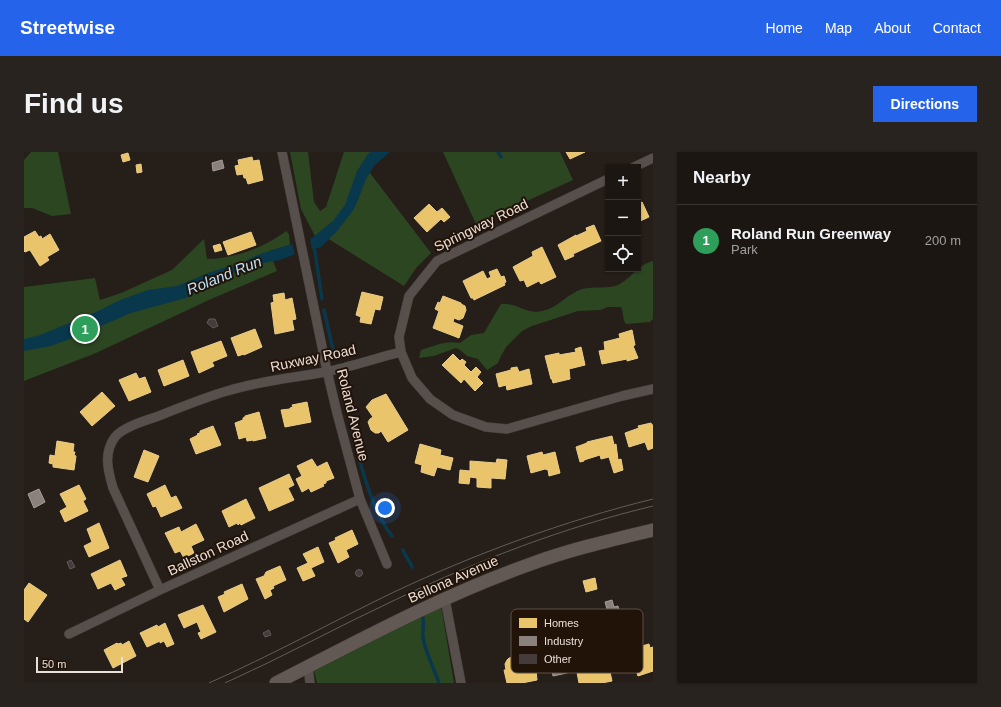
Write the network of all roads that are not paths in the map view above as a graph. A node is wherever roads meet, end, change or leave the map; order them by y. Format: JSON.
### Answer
{"nodes":[{"id":1,"x":282,"y":152,"type":"edge"},
{"id":2,"x":653,"y":158,"type":"edge"},
{"id":3,"x":640,"y":164,"type":"edge"},
{"id":4,"x":605,"y":180,"type":"edge"},
{"id":5,"x":401,"y":352,"type":"junction"},
{"id":6,"x":326,"y":371,"type":"junction"},
{"id":7,"x":653,"y":389,"type":"edge"},
{"id":8,"x":360,"y":499,"type":"junction"},
{"id":9,"x":653,"y":530,"type":"edge"},
{"id":10,"x":387,"y":564,"type":"dead end"},
{"id":11,"x":160,"y":590,"type":"junction"},
{"id":12,"x":445,"y":599,"type":"junction"},
{"id":13,"x":69,"y":634,"type":"dead end"},
{"id":14,"x":308,"y":667,"type":"junction"},
{"id":15,"x":276,"y":683,"type":"edge"},
{"id":16,"x":310,"y":683,"type":"edge"},
{"id":17,"x":461,"y":683,"type":"edge"}],
"edges":[{"from":1,"to":6,"type":"street","name":"Roland Avenue"},
{"from":2,"to":3,"type":"street"},
{"from":4,"to":5,"type":"street","name":"Springway Road"},
{"from":5,"to":6,"type":"street","name":"Ruxway Road"},
{"from":5,"to":7,"type":"street"},
{"from":6,"to":8,"type":"street","name":"Roland Avenue"},
{"from":6,"to":11,"type":"street","name":"Ruxway Road"},
{"from":8,"to":10,"type":"street","name":"Roland Avenue"},
{"from":8,"to":11,"type":"street","name":"Ballston Road"},
{"from":9,"to":12,"type":"street","name":"Bellona Avenue"},
{"from":11,"to":13,"type":"street","name":"Ballston Road"},
{"from":12,"to":14,"type":"street","name":"Bellona Avenue"},
{"from":12,"to":17,"type":"street"},
{"from":14,"to":15,"type":"street","name":"Bellona Avenue"},
{"from":14,"to":16,"type":"street"}]}
